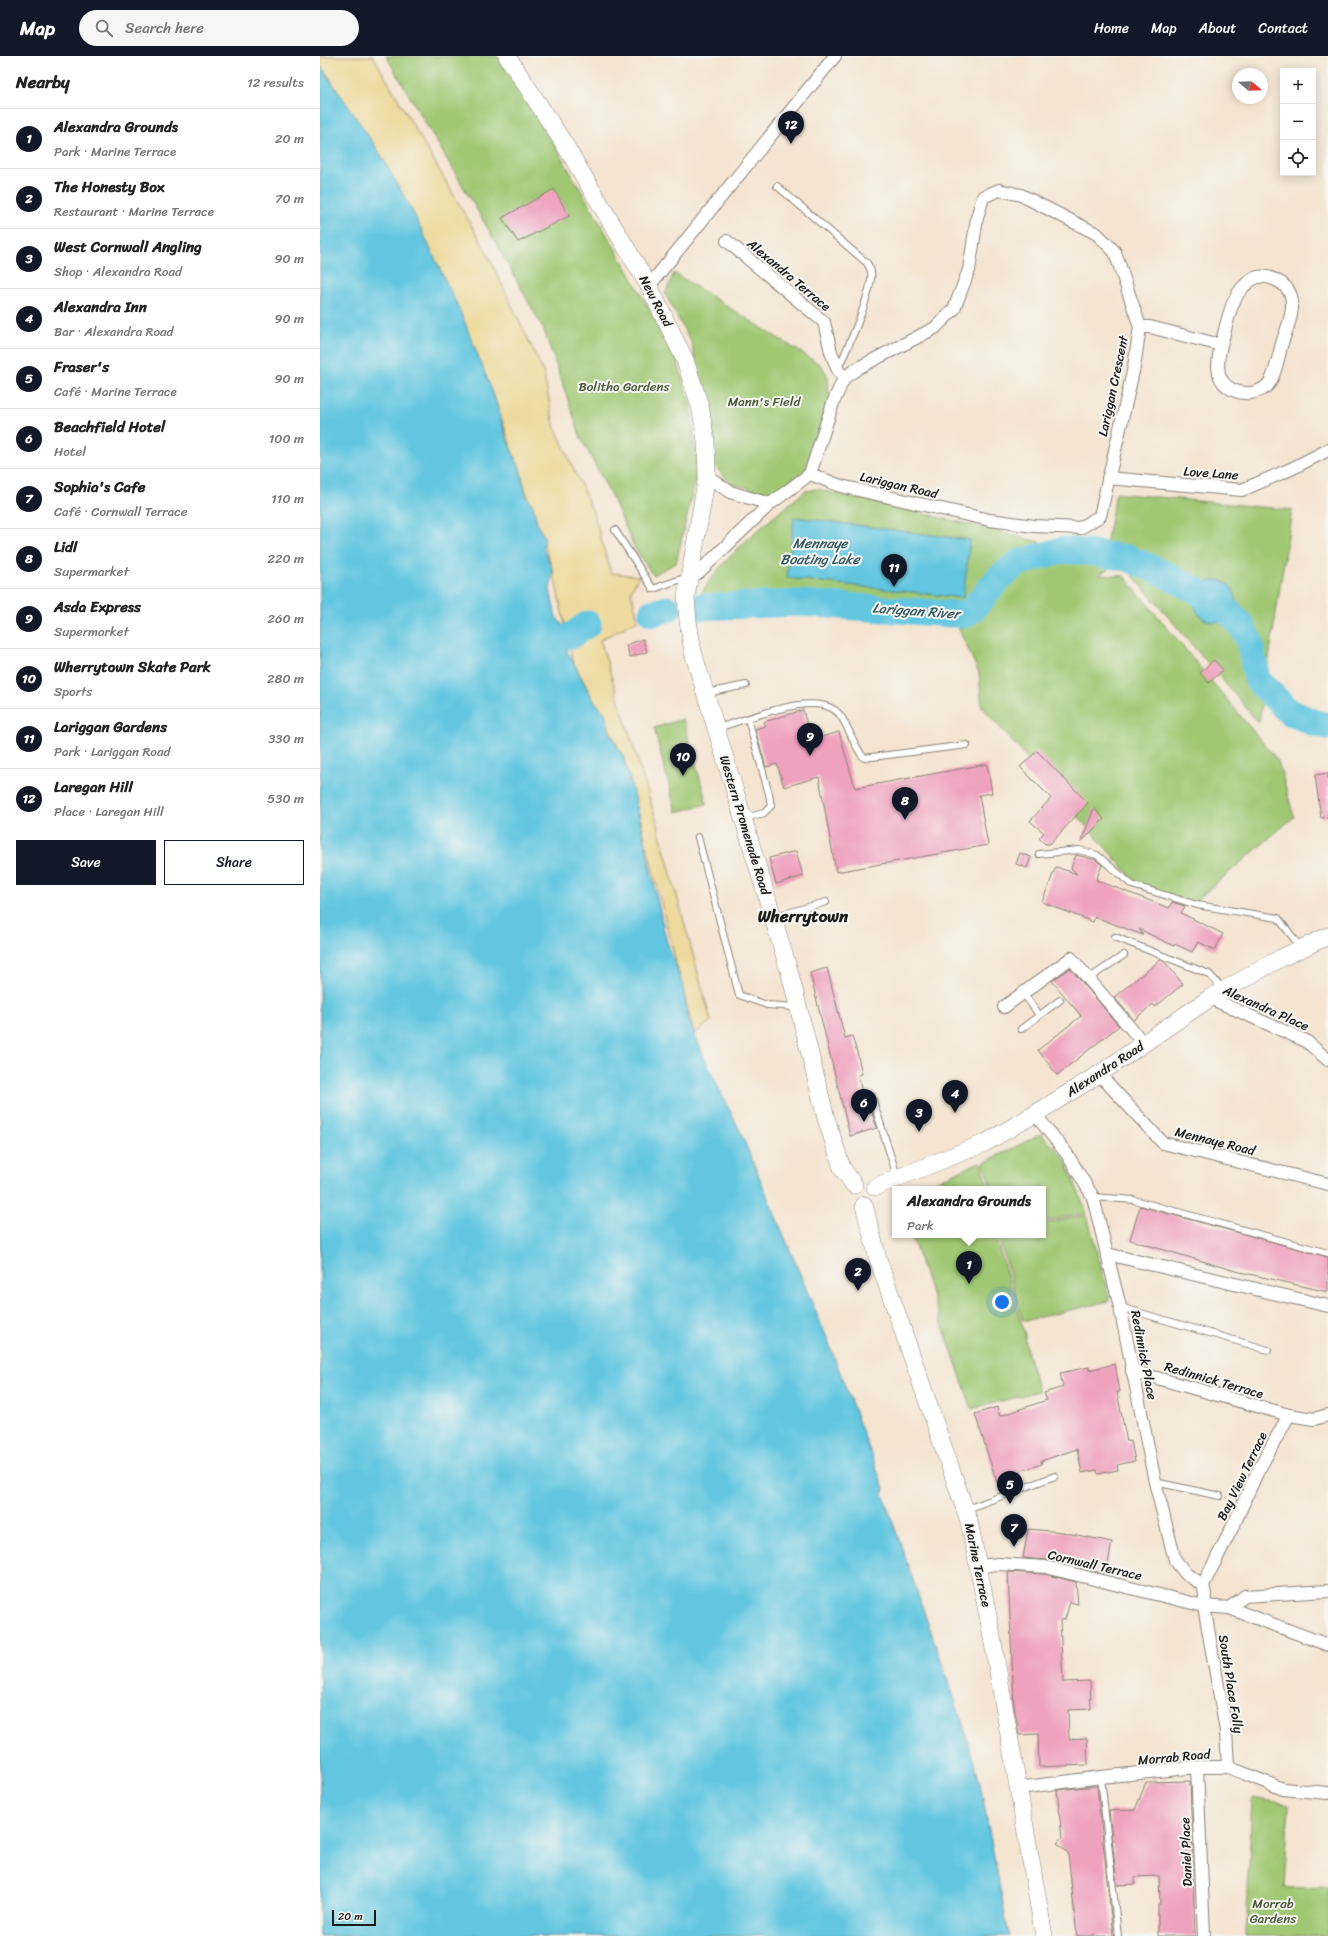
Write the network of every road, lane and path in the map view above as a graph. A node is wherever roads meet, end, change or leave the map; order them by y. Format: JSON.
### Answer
{"nodes":[{"id":1,"x":507,"y":56,"type":"edge"},
{"id":2,"x":835,"y":56,"type":"edge"},
{"id":3,"x":777,"y":186,"type":"dead end"},
{"id":4,"x":727,"y":241,"type":"dead end"},
{"id":5,"x":649,"y":286,"type":"junction"},
{"id":6,"x":1140,"y":326,"type":"junction"},
{"id":7,"x":1221,"y":345,"type":"junction"},
{"id":8,"x":841,"y":374,"type":"junction"},
{"id":9,"x":1328,"y":450,"type":"edge"},
{"id":10,"x":810,"y":474,"type":"junction"},
{"id":11,"x":707,"y":476,"type":"junction"},
{"id":12,"x":1108,"y":478,"type":"junction"},
{"id":13,"x":770,"y":504,"type":"junction"},
{"id":14,"x":615,"y":530,"type":"dead end"},
{"id":15,"x":689,"y":577,"type":"junction"},
{"id":16,"x":746,"y":685,"type":"dead end"},
{"id":17,"x":706,"y":694,"type":"junction"},
{"id":18,"x":748,"y":719,"type":"junction"},
{"id":19,"x":716,"y":728,"type":"junction"},
{"id":20,"x":967,"y":745,"type":"dead end"},
{"id":21,"x":743,"y":819,"type":"junction"},
{"id":22,"x":698,"y":837,"type":"dead end"},
{"id":23,"x":1039,"y":854,"type":"dead end"},
{"id":24,"x":826,"y":902,"type":"dead end"},
{"id":25,"x":773,"y":917,"type":"junction"},
{"id":26,"x":1328,"y":936,"type":"edge"},
{"id":27,"x":1115,"y":937,"type":"dead end"},
{"id":28,"x":1301,"y":948,"type":"junction"},
{"id":29,"x":1124,"y":955,"type":"dead end"},
{"id":30,"x":1088,"y":979,"type":"junction"},
{"id":31,"x":1023,"y":993,"type":"junction"},
{"id":32,"x":1217,"y":994,"type":"junction"},
{"id":33,"x":1060,"y":1000,"type":"dead end"},
{"id":34,"x":1004,"y":1007,"type":"dead end"},
{"id":35,"x":798,"y":1008,"type":"junction"},
{"id":36,"x":1039,"y":1015,"type":"junction"},
{"id":37,"x":1020,"y":1029,"type":"dead end"},
{"id":38,"x":1144,"y":1044,"type":"junction"},
{"id":39,"x":1328,"y":1060,"type":"edge"},
{"id":40,"x":1099,"y":1074,"type":"junction"},
{"id":41,"x":870,"y":1094,"type":"dead end"},
{"id":42,"x":1035,"y":1114,"type":"junction"},
{"id":43,"x":897,"y":1178,"type":"junction"},
{"id":44,"x":1328,"y":1184,"type":"edge"},
{"id":45,"x":854,"y":1185,"type":"junction"},
{"id":46,"x":875,"y":1187,"type":"junction"},
{"id":47,"x":1093,"y":1197,"type":"junction"},
{"id":48,"x":864,"y":1205,"type":"junction"},
{"id":49,"x":1328,"y":1253,"type":"edge"},
{"id":50,"x":1107,"y":1254,"type":"junction"},
{"id":51,"x":1328,"y":1306,"type":"edge"},
{"id":52,"x":1120,"y":1307,"type":"junction"},
{"id":53,"x":1268,"y":1350,"type":"dead end"},
{"id":54,"x":1132,"y":1371,"type":"junction"},
{"id":55,"x":1289,"y":1415,"type":"junction"},
{"id":56,"x":1328,"y":1415,"type":"edge"},
{"id":57,"x":1055,"y":1476,"type":"dead end"},
{"id":58,"x":1155,"y":1482,"type":"junction"},
{"id":59,"x":1220,"y":1496,"type":"dead end"},
{"id":60,"x":965,"y":1509,"type":"junction"},
{"id":61,"x":979,"y":1566,"type":"junction"},
{"id":62,"x":1203,"y":1585,"type":"junction"},
{"id":63,"x":1328,"y":1591,"type":"edge"},
{"id":64,"x":1204,"y":1606,"type":"junction"},
{"id":65,"x":1229,"y":1608,"type":"junction"},
{"id":66,"x":1328,"y":1645,"type":"edge"},
{"id":67,"x":1228,"y":1767,"type":"junction"},
{"id":68,"x":1197,"y":1768,"type":"junction"},
{"id":69,"x":1101,"y":1777,"type":"junction"},
{"id":70,"x":1019,"y":1788,"type":"junction"},
{"id":71,"x":1328,"y":1793,"type":"edge"},
{"id":72,"x":1044,"y":1936,"type":"edge"},
{"id":73,"x":1118,"y":1936,"type":"edge"},
{"id":74,"x":1204,"y":1936,"type":"edge"}],
"edges":[{"from":1,"to":5,"type":"street","name":"New Road"},
{"from":2,"to":5,"type":"street"},
{"from":3,"to":8,"type":"lane"},
{"from":4,"to":8,"type":"street","name":"Alexandra Terrace"},
{"from":5,"to":11,"type":"street","name":"New Road"},
{"from":6,"to":7,"type":"street"},
{"from":6,"to":8,"type":"street","name":"Lariggan Crescent"},
{"from":6,"to":12,"type":"street","name":"Lariggan Crescent"},
{"from":7,"to":7,"type":"street"},
{"from":8,"to":10,"type":"street"},
{"from":9,"to":12,"type":"street","name":"Love Lane"},
{"from":10,"to":12,"type":"street","name":"Lariggan Road"},
{"from":10,"to":13,"type":"street"},
{"from":11,"to":13,"type":"street"},
{"from":11,"to":15,"type":"street","name":"New Road"},
{"from":13,"to":15,"type":"street"},
{"from":14,"to":15,"type":"lane"},
{"from":15,"to":17,"type":"street","name":"Western Promenade Road"},
{"from":16,"to":17,"type":"lane"},
{"from":17,"to":19,"type":"street","name":"Western Promenade Road"},
{"from":18,"to":19,"type":"lane"},
{"from":18,"to":20,"type":"lane"},
{"from":18,"to":21,"type":"lane"},
{"from":19,"to":21,"type":"street","name":"Western Promenade Road"},
{"from":21,"to":25,"type":"street","name":"Western Promenade Road"},
{"from":22,"to":35,"type":"lane"},
{"from":23,"to":28,"type":"lane"},
{"from":24,"to":25,"type":"lane"},
{"from":25,"to":35,"type":"street","name":"Western Promenade Road"},
{"from":26,"to":28,"type":"street","name":"Alexandra Road"},
{"from":27,"to":32,"type":"lane"},
{"from":28,"to":32,"type":"street","name":"Alexandra Road"},
{"from":29,"to":30,"type":"lane"},
{"from":30,"to":31,"type":"street"},
{"from":30,"to":38,"type":"street"},
{"from":31,"to":34,"type":"street"},
{"from":31,"to":36,"type":"lane"},
{"from":32,"to":38,"type":"street","name":"Alexandra Road"},
{"from":32,"to":39,"type":"street","name":"Alexandra Place"},
{"from":33,"to":36,"type":"lane"},
{"from":35,"to":45,"type":"street","name":"Western Promenade Road"},
{"from":36,"to":37,"type":"lane"},
{"from":38,"to":40,"type":"street","name":"Alexandra Road"},
{"from":40,"to":42,"type":"street","name":"Alexandra Road"},
{"from":40,"to":44,"type":"street","name":"Mennaye Road"},
{"from":41,"to":43,"type":"lane"},
{"from":42,"to":43,"type":"street","name":"Alexandra Road"},
{"from":42,"to":47,"type":"street","name":"Redinnick Place"},
{"from":43,"to":46,"type":"street","name":"Alexandra Road"},
{"from":45,"to":46,"type":"street"},
{"from":45,"to":48,"type":"street"},
{"from":46,"to":48,"type":"street"},
{"from":47,"to":49,"type":"lane"},
{"from":47,"to":50,"type":"street","name":"Redinnick Place"},
{"from":48,"to":60,"type":"street","name":"Marine Terrace"},
{"from":50,"to":51,"type":"street"},
{"from":50,"to":52,"type":"street","name":"Redinnick Place"},
{"from":52,"to":53,"type":"lane"},
{"from":52,"to":54,"type":"street","name":"Redinnick Place"},
{"from":54,"to":55,"type":"street","name":"Redinnick Terrace"},
{"from":54,"to":58,"type":"street","name":"Redinnick Place"},
{"from":55,"to":56,"type":"street"},
{"from":55,"to":62,"type":"street","name":"Bay View Terrace"},
{"from":57,"to":60,"type":"lane"},
{"from":58,"to":59,"type":"lane"},
{"from":58,"to":62,"type":"street","name":"Redinnick Place"},
{"from":60,"to":61,"type":"street","name":"Marine Terrace"},
{"from":61,"to":64,"type":"street","name":"Cornwall Terrace"},
{"from":61,"to":70,"type":"street","name":"Marine Terrace"},
{"from":62,"to":64,"type":"street"},
{"from":63,"to":65,"type":"street"},
{"from":64,"to":65,"type":"street","name":"Cornwall Terrace"},
{"from":64,"to":67,"type":"street","name":"South Place Folly"},
{"from":65,"to":66,"type":"street","name":"Cornwall Terrace"},
{"from":67,"to":68,"type":"street","name":"Morrab Road"},
{"from":67,"to":71,"type":"street","name":"Morrab Road"},
{"from":68,"to":69,"type":"street","name":"Morrab Road"},
{"from":68,"to":74,"type":"street","name":"Daniel Place"},
{"from":69,"to":70,"type":"street","name":"Morrab Road"},
{"from":69,"to":73,"type":"lane"},
{"from":70,"to":72,"type":"street","name":"Marine Terrace"}]}
